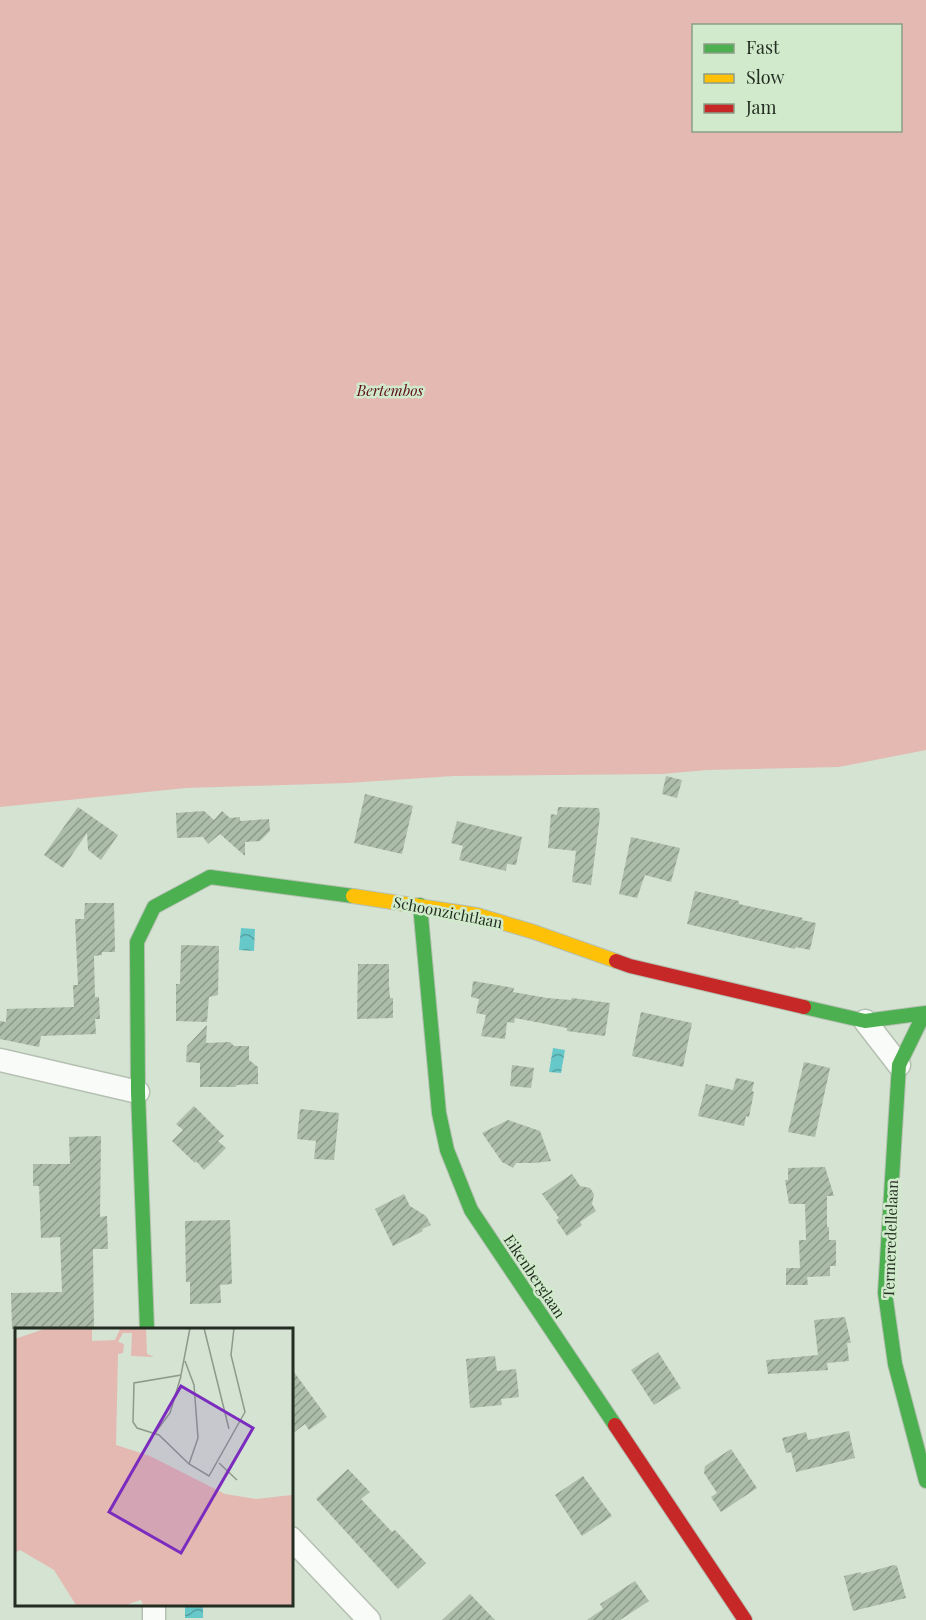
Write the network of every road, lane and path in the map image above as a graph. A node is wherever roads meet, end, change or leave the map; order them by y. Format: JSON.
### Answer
{"nodes":[{"id":1,"x":420,"y":905,"type":"junction"},
{"id":2,"x":925,"y":1014,"type":"edge"},
{"id":3,"x":865,"y":1021,"type":"junction"},
{"id":4,"x":0,"y":1060,"type":"edge"},
{"id":5,"x":899,"y":1065,"type":"junction"},
{"id":6,"x":138,"y":1092,"type":"junction"},
{"id":7,"x":147,"y":1328,"type":"edge"},
{"id":8,"x":926,"y":1481,"type":"edge"},
{"id":9,"x":292,"y":1539,"type":"edge"},
{"id":10,"x":369,"y":1620,"type":"edge"},
{"id":11,"x":745,"y":1620,"type":"edge"}],
"edges":[{"from":1,"to":3,"type":"street","name":"Schoonzichtlaan"},
{"from":1,"to":6,"type":"street","name":"Schoonzichtlaan"},
{"from":1,"to":11,"type":"street","name":"Eikenberglaan"},
{"from":2,"to":3,"type":"street","name":"Schoonzichtlaan"},
{"from":2,"to":5,"type":"street","name":"Termeredellelaan"},
{"from":3,"to":5,"type":"street"},
{"from":4,"to":6,"type":"street"},
{"from":5,"to":8,"type":"street","name":"Termeredellelaan"},
{"from":6,"to":7,"type":"street","name":"Schoonzichtlaan"},
{"from":9,"to":10,"type":"street"}]}
